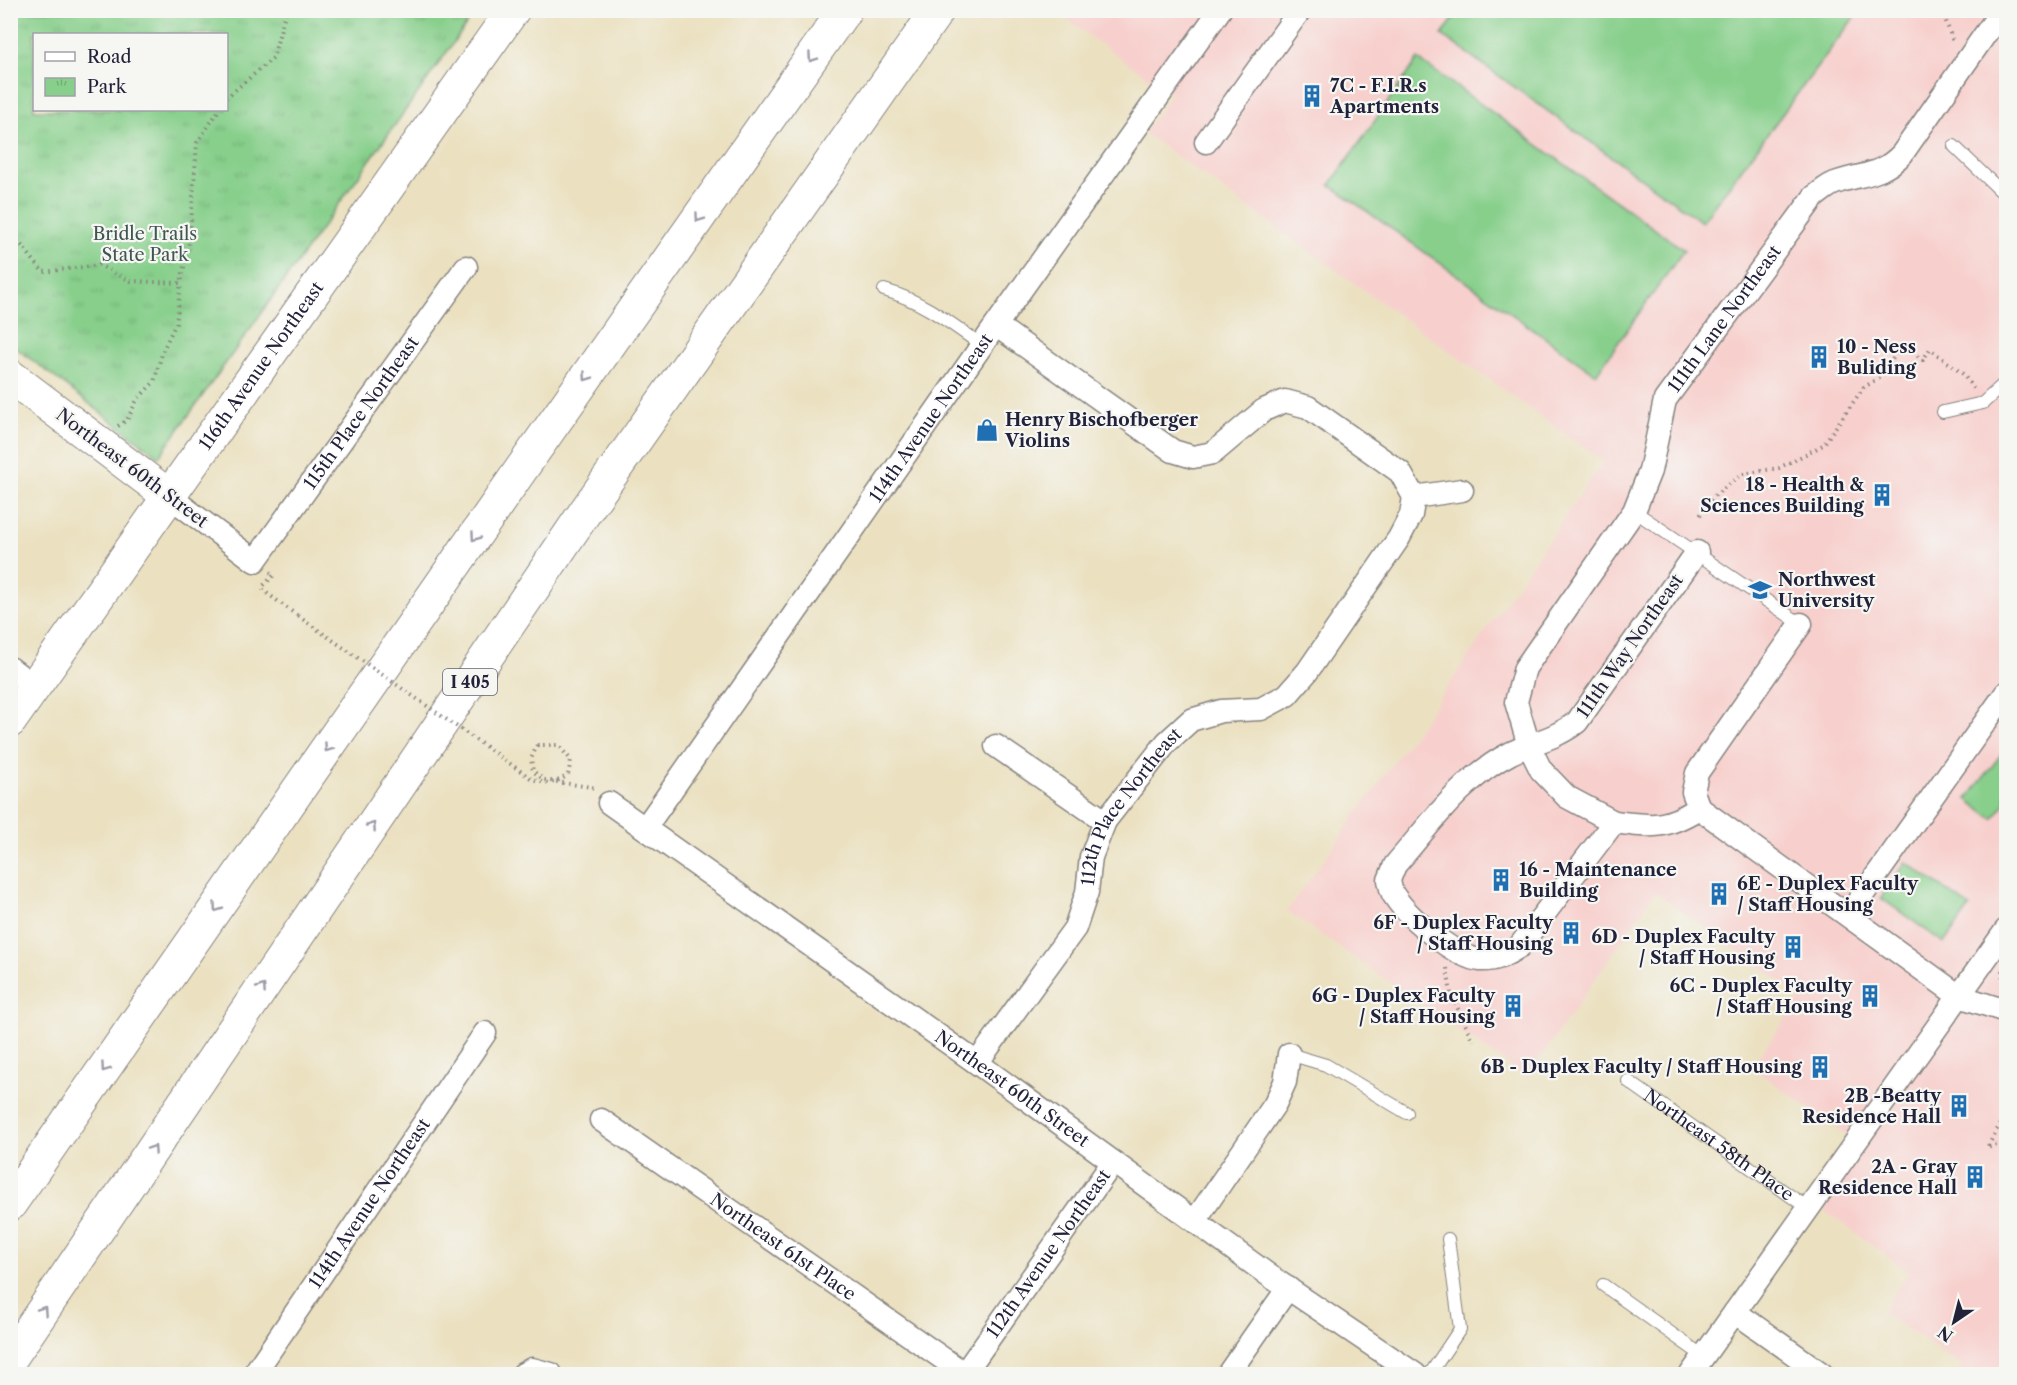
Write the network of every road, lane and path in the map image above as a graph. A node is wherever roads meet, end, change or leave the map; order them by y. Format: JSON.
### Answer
{"nodes":[{"id":1,"x":286,"y":10,"type":"edge"},
{"id":2,"x":513,"y":10,"type":"edge"},
{"id":3,"x":845,"y":10,"type":"edge"},
{"id":4,"x":938,"y":10,"type":"edge"},
{"id":5,"x":1220,"y":10,"type":"edge"},
{"id":6,"x":1300,"y":10,"type":"edge"},
{"id":7,"x":1942,"y":10,"type":"edge"},
{"id":8,"x":2002,"y":10,"type":"edge"},
{"id":9,"x":1972,"y":54,"type":"junction"},
{"id":10,"x":228,"y":97,"type":"edge"},
{"id":11,"x":218,"y":111,"type":"edge"},
{"id":12,"x":1206,"y":142,"type":"dead end"},
{"id":13,"x":1954,"y":146,"type":"dead end"},
{"id":14,"x":2007,"y":196,"type":"edge"},
{"id":15,"x":10,"y":231,"type":"edge"},
{"id":16,"x":466,"y":267,"type":"dead end"},
{"id":17,"x":181,"y":283,"type":"junction"},
{"id":18,"x":884,"y":290,"type":"dead end"},
{"id":19,"x":997,"y":326,"type":"junction"},
{"id":20,"x":983,"y":346,"type":"junction"},
{"id":21,"x":1963,"y":374,"type":"dead end"},
{"id":22,"x":10,"y":376,"type":"edge"},
{"id":23,"x":2007,"y":382,"type":"edge"},
{"id":24,"x":1943,"y":412,"type":"dead end"},
{"id":25,"x":97,"y":442,"type":"junction"},
{"id":26,"x":1462,"y":490,"type":"dead end"},
{"id":27,"x":169,"y":496,"type":"junction"},
{"id":28,"x":1414,"y":497,"type":"junction"},
{"id":29,"x":1634,"y":511,"type":"junction"},
{"id":30,"x":1700,"y":515,"type":"dead end"},
{"id":31,"x":1697,"y":552,"type":"junction"},
{"id":32,"x":255,"y":561,"type":"joint"},
{"id":33,"x":266,"y":586,"type":"dead end"},
{"id":34,"x":1801,"y":624,"type":"joint"},
{"id":35,"x":23,"y":677,"type":"edge"},
{"id":36,"x":2007,"y":693,"type":"edge"},
{"id":37,"x":10,"y":722,"type":"edge"},
{"id":38,"x":996,"y":746,"type":"dead end"},
{"id":39,"x":1529,"y":746,"type":"junction"},
{"id":40,"x":608,"y":796,"type":"joint"},
{"id":41,"x":1699,"y":808,"type":"junction"},
{"id":42,"x":1105,"y":821,"type":"junction"},
{"id":43,"x":1614,"y":822,"type":"junction"},
{"id":44,"x":645,"y":828,"type":"junction"},
{"id":45,"x":1849,"y":914,"type":"junction"},
{"id":46,"x":2007,"y":930,"type":"edge"},
{"id":47,"x":1455,"y":952,"type":"junction"},
{"id":48,"x":2002,"y":965,"type":"dead end"},
{"id":49,"x":1959,"y":996,"type":"junction"},
{"id":50,"x":2005,"y":1002,"type":"edge"},
{"id":51,"x":485,"y":1033,"type":"dead end"},
{"id":52,"x":1473,"y":1041,"type":"dead end"},
{"id":53,"x":1289,"y":1054,"type":"joint"},
{"id":54,"x":977,"y":1063,"type":"junction"},
{"id":55,"x":1628,"y":1081,"type":"dead end"},
{"id":56,"x":1407,"y":1113,"type":"dead end"},
{"id":57,"x":2007,"y":1113,"type":"edge"},
{"id":58,"x":601,"y":1120,"type":"dead end"},
{"id":59,"x":2007,"y":1142,"type":"edge"},
{"id":60,"x":1113,"y":1162,"type":"junction"},
{"id":61,"x":10,"y":1204,"type":"edge"},
{"id":62,"x":1809,"y":1209,"type":"junction"},
{"id":63,"x":1194,"y":1221,"type":"junction"},
{"id":64,"x":1448,"y":1239,"type":"dead end"},
{"id":65,"x":1603,"y":1285,"type":"dead end"},
{"id":66,"x":1288,"y":1288,"type":"junction"},
{"id":67,"x":1736,"y":1312,"type":"junction"},
{"id":68,"x":10,"y":1359,"type":"edge"},
{"id":69,"x":1697,"y":1365,"type":"edge"},
{"id":70,"x":254,"y":1374,"type":"edge"},
{"id":71,"x":523,"y":1374,"type":"edge"},
{"id":72,"x":551,"y":1374,"type":"edge"},
{"id":73,"x":964,"y":1374,"type":"edge"},
{"id":74,"x":1228,"y":1374,"type":"edge"},
{"id":75,"x":1415,"y":1374,"type":"edge"},
{"id":76,"x":1430,"y":1374,"type":"edge"},
{"id":77,"x":1822,"y":1374,"type":"edge"}],
"edges":[{"from":1,"to":10,"type":"path"},
{"from":2,"to":27,"type":"main road","name":"116th Avenue Northeast"},
{"from":3,"to":61,"type":"main road","one_way":true},
{"from":68,"to":4,"type":"main road","number":"I 405","one_way":true},
{"from":5,"to":19,"type":"street","name":"114th Avenue Northeast"},
{"from":6,"to":12,"type":"street"},
{"from":7,"to":9,"type":"path"},
{"from":8,"to":9,"type":"street","name":"111th Lane Northeast"},
{"from":9,"to":29,"type":"street","name":"111th Lane Northeast"},
{"from":11,"to":17,"type":"path"},
{"from":13,"to":14,"type":"lane"},
{"from":15,"to":17,"type":"path"},
{"from":16,"to":32,"type":"street","name":"115th Place Northeast"},
{"from":17,"to":25,"type":"path"},
{"from":18,"to":20,"type":"lane"},
{"from":19,"to":20,"type":"street","name":"114th Avenue Northeast"},
{"from":19,"to":28,"type":"street"},
{"from":20,"to":44,"type":"street","name":"114th Avenue Northeast"},
{"from":21,"to":30,"type":"path"},
{"from":22,"to":25,"type":"main road","name":"Northeast 60th Street"},
{"from":23,"to":24,"type":"lane"},
{"from":25,"to":27,"type":"main road","name":"Northeast 60th Street"},
{"from":26,"to":28,"type":"street"},
{"from":27,"to":32,"type":"street","name":"Northeast 60th Street"},
{"from":27,"to":35,"type":"main road","name":"116th Avenue Northeast"},
{"from":28,"to":42,"type":"street","name":"112th Place Northeast"},
{"from":29,"to":31,"type":"lane"},
{"from":29,"to":39,"type":"street","name":"111th Lane Northeast"},
{"from":31,"to":34,"type":"lane"},
{"from":31,"to":39,"type":"street","name":"111th Way Northeast"},
{"from":33,"to":40,"type":"path","bridge":true},
{"from":34,"to":41,"type":"street"},
{"from":35,"to":37,"type":"main road","name":"116th Avenue Northeast"},
{"from":36,"to":45,"type":"street"},
{"from":38,"to":42,"type":"street"},
{"from":39,"to":43,"type":"street","name":"111th Lane Northeast"},
{"from":39,"to":47,"type":"street","name":"111th Way Northeast"},
{"from":40,"to":44,"type":"street","name":"Northeast 60th Street"},
{"from":41,"to":43,"type":"street"},
{"from":41,"to":45,"type":"street"},
{"from":42,"to":54,"type":"street","name":"112th Place Northeast"},
{"from":43,"to":47,"type":"street","name":"111th Way Northeast"},
{"from":44,"to":54,"type":"street","name":"Northeast 60th Street"},
{"from":45,"to":49,"type":"street"},
{"from":46,"to":49,"type":"street"},
{"from":47,"to":52,"type":"path"},
{"from":48,"to":50,"type":"path"},
{"from":49,"to":50,"type":"street"},
{"from":49,"to":62,"type":"street"},
{"from":51,"to":70,"type":"street","name":"114th Avenue Northeast"},
{"from":53,"to":56,"type":"lane"},
{"from":53,"to":63,"type":"street"},
{"from":54,"to":60,"type":"street","name":"Northeast 60th Street"},
{"from":55,"to":62,"type":"lane","name":"Northeast 58th Place"},
{"from":57,"to":59,"type":"path"},
{"from":58,"to":73,"type":"street","name":"Northeast 61st Place"},
{"from":60,"to":63,"type":"street","name":"Northeast 60th Street"},
{"from":60,"to":73,"type":"street","name":"112th Avenue Northeast"},
{"from":62,"to":67,"type":"street"},
{"from":63,"to":66,"type":"street","name":"Northeast 60th Street"},
{"from":64,"to":76,"type":"lane"},
{"from":65,"to":69,"type":"lane"},
{"from":66,"to":74,"type":"street"},
{"from":66,"to":75,"type":"street","name":"Northeast 60th Street"},
{"from":67,"to":69,"type":"street"},
{"from":67,"to":77,"type":"street"},
{"from":71,"to":72,"type":"street"}]}
